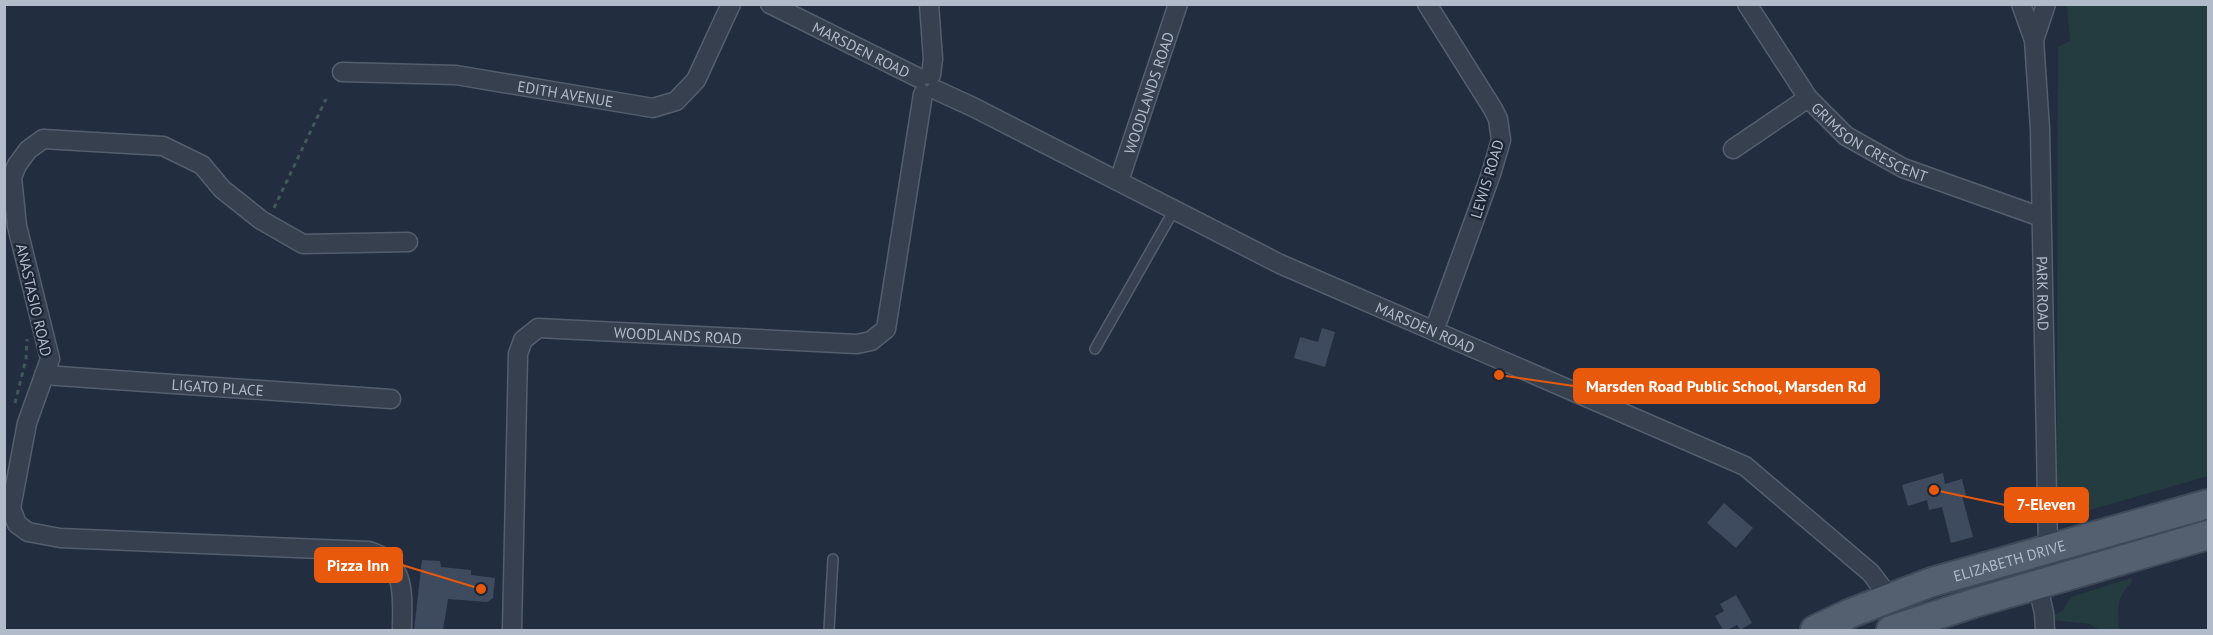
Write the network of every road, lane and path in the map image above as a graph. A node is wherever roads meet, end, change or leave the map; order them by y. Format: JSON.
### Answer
{"nodes":[{"id":1,"x":731,"y":4,"type":"edge"},
{"id":2,"x":770,"y":4,"type":"edge"},
{"id":3,"x":929,"y":4,"type":"edge"},
{"id":4,"x":1178,"y":4,"type":"edge"},
{"id":5,"x":1427,"y":4,"type":"edge"},
{"id":6,"x":1747,"y":4,"type":"edge"},
{"id":7,"x":2021,"y":4,"type":"edge"},
{"id":8,"x":2046,"y":4,"type":"edge"},
{"id":9,"x":2034,"y":40,"type":"junction"},
{"id":10,"x":342,"y":72,"type":"dead end"},
{"id":11,"x":927,"y":84,"type":"junction"},
{"id":12,"x":1808,"y":98,"type":"junction"},
{"id":13,"x":326,"y":99,"type":"dead end"},
{"id":14,"x":1733,"y":149,"type":"dead end"},
{"id":15,"x":1119,"y":182,"type":"junction"},
{"id":16,"x":1174,"y":210,"type":"junction"},
{"id":17,"x":255,"y":215,"type":"junction"},
{"id":18,"x":2041,"y":217,"type":"junction"},
{"id":19,"x":408,"y":242,"type":"dead end"},
{"id":20,"x":26,"y":330,"type":"dead end"},
{"id":21,"x":1434,"y":331,"type":"junction"},
{"id":22,"x":1095,"y":349,"type":"dead end"},
{"id":23,"x":44,"y":375,"type":"junction"},
{"id":24,"x":391,"y":399,"type":"dead end"},
{"id":25,"x":13,"y":411,"type":"dead end"},
{"id":26,"x":2208,"y":504,"type":"edge"},
{"id":27,"x":2208,"y":535,"type":"edge"},
{"id":28,"x":2048,"y":549,"type":"junction"},
{"id":29,"x":833,"y":560,"type":"dead end"},
{"id":30,"x":1952,"y":576,"type":"junction"},
{"id":31,"x":2038,"y":586,"type":"junction"},
{"id":32,"x":1889,"y":597,"type":"junction"},
{"id":33,"x":1897,"y":628,"type":"edge"},
{"id":34,"x":402,"y":630,"type":"edge"},
{"id":35,"x":512,"y":630,"type":"edge"},
{"id":36,"x":829,"y":630,"type":"edge"},
{"id":37,"x":1815,"y":630,"type":"edge"},
{"id":38,"x":2045,"y":630,"type":"edge"}],
"edges":[{"from":1,"to":10,"type":"street","name":"EDITH AVENUE"},
{"from":2,"to":11,"type":"street","name":"MARSDEN ROAD"},
{"from":3,"to":11,"type":"street","name":"WOODLANDS ROAD"},
{"from":4,"to":15,"type":"street","name":"WOODLANDS ROAD"},
{"from":5,"to":21,"type":"street","name":"LEWIS ROAD"},
{"from":6,"to":12,"type":"street","name":"GRIMSON CRESCENT"},
{"from":7,"to":9,"type":"street","name":"PARK ROAD"},
{"from":8,"to":9,"type":"street","name":"PARK ROAD"},
{"from":9,"to":18,"type":"street","name":"PARK ROAD"},
{"from":11,"to":15,"type":"street","name":"MARSDEN ROAD"},
{"from":11,"to":35,"type":"street","name":"WOODLANDS ROAD"},
{"from":12,"to":14,"type":"street"},
{"from":12,"to":18,"type":"street","name":"GRIMSON CRESCENT"},
{"from":13,"to":17,"type":"path"},
{"from":15,"to":16,"type":"street","name":"MARSDEN ROAD"},
{"from":16,"to":21,"type":"street","name":"MARSDEN ROAD"},
{"from":16,"to":22,"type":"lane"},
{"from":17,"to":19,"type":"street","name":"ANASTASIO ROAD"},
{"from":17,"to":23,"type":"street","name":"ANASTASIO ROAD"},
{"from":18,"to":28,"type":"street","name":"PARK ROAD"},
{"from":20,"to":25,"type":"path"},
{"from":21,"to":32,"type":"street","name":"MARSDEN ROAD"},
{"from":23,"to":24,"type":"street","name":"LIGATO PLACE"},
{"from":23,"to":34,"type":"street","name":"ANASTASIO ROAD"},
{"from":26,"to":28,"type":"main road","name":"ELIZABETH DRIVE"},
{"from":27,"to":31,"type":"main road","name":"ELIZABETH DRIVE"},
{"from":28,"to":30,"type":"main road","name":"ELIZABETH DRIVE"},
{"from":29,"to":36,"type":"lane"},
{"from":30,"to":31,"type":"main road"},
{"from":30,"to":32,"type":"main road","name":"ELIZABETH DRIVE"},
{"from":31,"to":33,"type":"main road","name":"ELIZABETH DRIVE"},
{"from":31,"to":38,"type":"street"},
{"from":32,"to":33,"type":"main road"},
{"from":32,"to":37,"type":"main road","name":"ELIZABETH DRIVE"}]}
